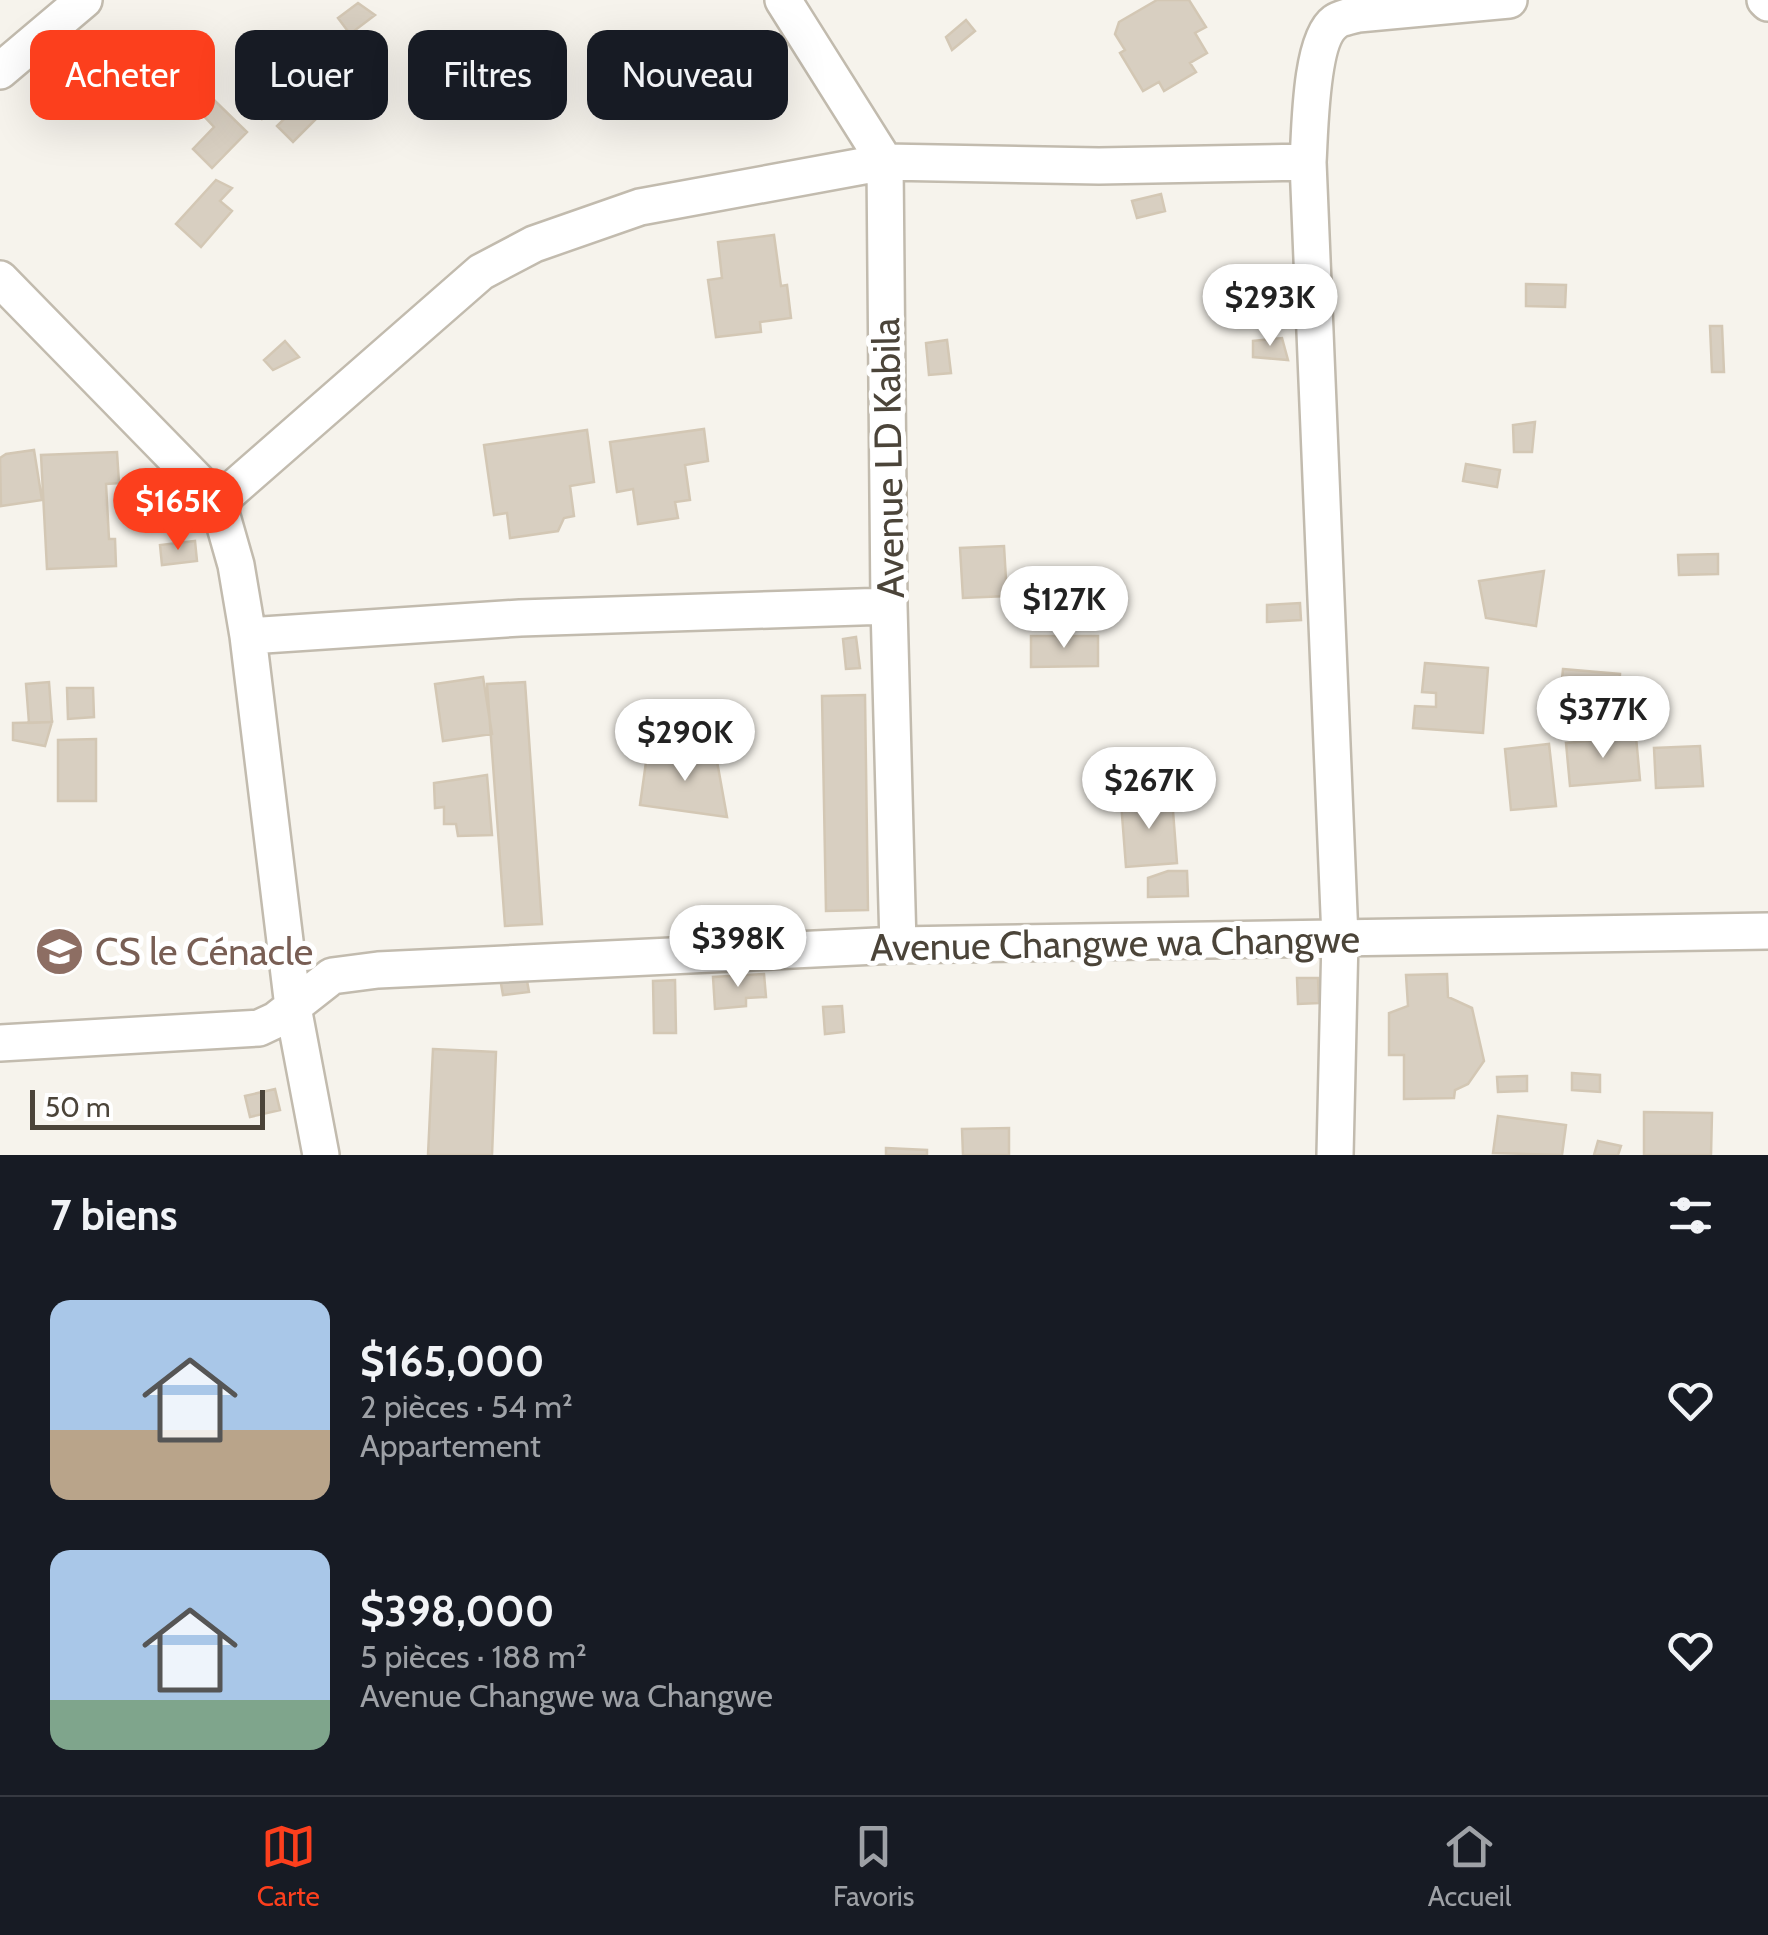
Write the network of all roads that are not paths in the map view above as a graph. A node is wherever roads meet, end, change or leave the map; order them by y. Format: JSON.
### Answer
{"nodes":[{"id":1,"x":84,"y":0,"type":"edge"},
{"id":2,"x":783,"y":0,"type":"edge"},
{"id":3,"x":1509,"y":0,"type":"edge"},
{"id":4,"x":1328,"y":11,"type":"edge"},
{"id":5,"x":0,"y":71,"type":"edge"},
{"id":6,"x":885,"y":162,"type":"junction"},
{"id":7,"x":1308,"y":162,"type":"junction"},
{"id":8,"x":0,"y":278,"type":"edge"},
{"id":9,"x":218,"y":502,"type":"junction"},
{"id":10,"x":890,"y":606,"type":"junction"},
{"id":11,"x":248,"y":636,"type":"junction"},
{"id":12,"x":1768,"y":931,"type":"edge"},
{"id":13,"x":1340,"y":938,"type":"junction"},
{"id":14,"x":898,"y":946,"type":"junction"},
{"id":15,"x":294,"y":1007,"type":"junction"},
{"id":16,"x":0,"y":1043,"type":"edge"},
{"id":17,"x":322,"y":1155,"type":"edge"},
{"id":18,"x":1336,"y":1155,"type":"edge"}],
"edges":[{"from":1,"to":5,"type":"street"},
{"from":2,"to":6,"type":"street"},
{"from":3,"to":4,"type":"street"},
{"from":4,"to":7,"type":"street"},
{"from":6,"to":7,"type":"street"},
{"from":6,"to":9,"type":"street"},
{"from":6,"to":10,"type":"street","name":"Avenue LD Kabila"},
{"from":7,"to":13,"type":"street"},
{"from":8,"to":9,"type":"street"},
{"from":9,"to":11,"type":"street"},
{"from":10,"to":11,"type":"street"},
{"from":10,"to":14,"type":"street","name":"Avenue LD Kabila"},
{"from":11,"to":15,"type":"street"},
{"from":12,"to":13,"type":"street","name":"Avenue Changwe wa Changwe"},
{"from":13,"to":14,"type":"street","name":"Avenue Changwe wa Changwe"},
{"from":13,"to":18,"type":"street"},
{"from":14,"to":15,"type":"street","name":"Avenue Changwe wa Changwe"},
{"from":15,"to":16,"type":"street","name":"Avenue Changwe wa Changwe"},
{"from":15,"to":17,"type":"street"}]}
